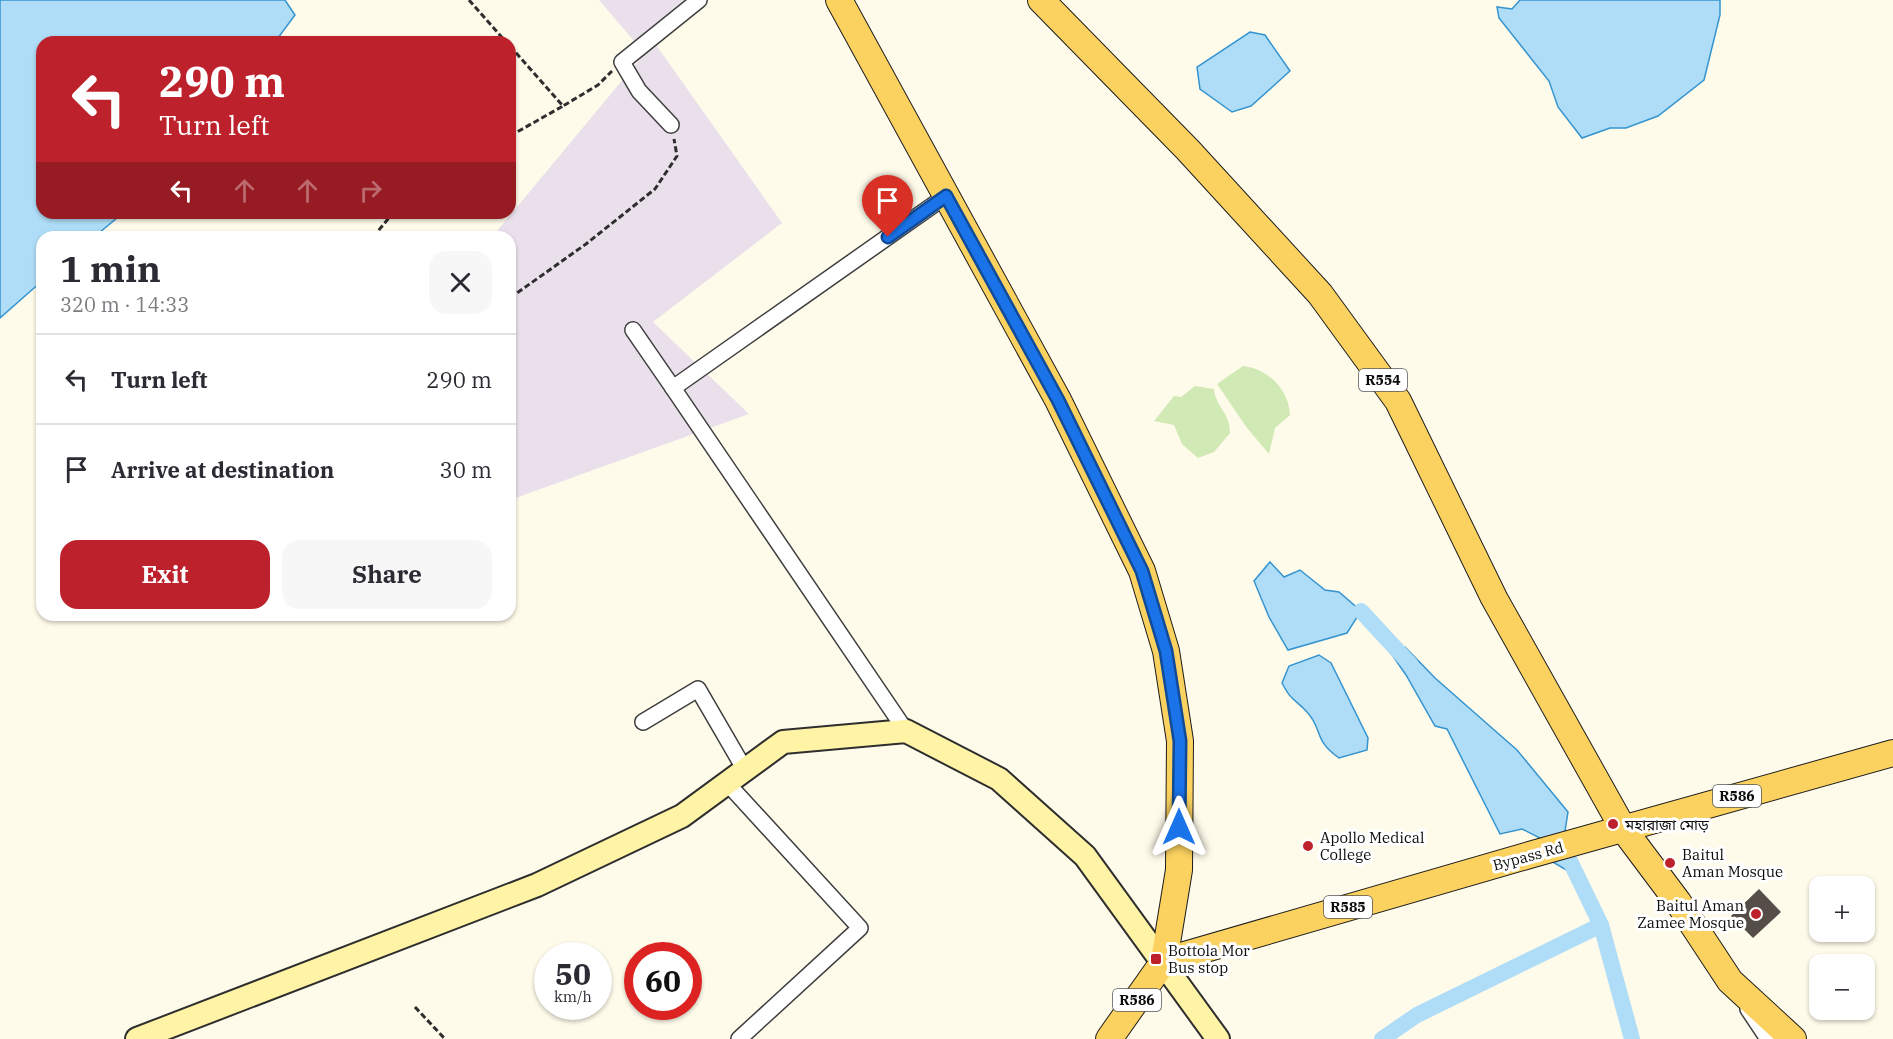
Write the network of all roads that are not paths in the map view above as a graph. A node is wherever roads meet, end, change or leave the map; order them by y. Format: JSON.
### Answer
{"nodes":[{"id":1,"x":699,"y":0,"type":"edge"},
{"id":2,"x":839,"y":0,"type":"edge"},
{"id":3,"x":1041,"y":0,"type":"edge"},
{"id":4,"x":671,"y":125,"type":"road end"},
{"id":5,"x":946,"y":196,"type":"junction"},
{"id":6,"x":633,"y":330,"type":"dead end"},
{"id":7,"x":673,"y":388,"type":"junction"},
{"id":8,"x":643,"y":722,"type":"dead end"},
{"id":9,"x":906,"y":731,"type":"junction"},
{"id":10,"x":1893,"y":753,"type":"edge"},
{"id":11,"x":736,"y":777,"type":"junction"},
{"id":12,"x":1624,"y":830,"type":"junction"},
{"id":13,"x":1582,"y":841,"type":"joint"},
{"id":14,"x":1164,"y":961,"type":"junction"},
{"id":15,"x":1730,"y":981,"type":"junction"},
{"id":16,"x":137,"y":1039,"type":"edge"},
{"id":17,"x":739,"y":1039,"type":"edge"},
{"id":18,"x":1109,"y":1039,"type":"edge"},
{"id":19,"x":1218,"y":1039,"type":"edge"},
{"id":20,"x":1768,"y":1039,"type":"edge"},
{"id":21,"x":1793,"y":1039,"type":"edge"}],
"edges":[{"from":1,"to":4,"type":"street"},
{"from":2,"to":5,"type":"main road"},
{"from":3,"to":12,"type":"main road","number":"R554"},
{"from":5,"to":7,"type":"street"},
{"from":5,"to":14,"type":"main road"},
{"from":6,"to":7,"type":"street"},
{"from":7,"to":9,"type":"street"},
{"from":8,"to":11,"type":"street"},
{"from":9,"to":11,"type":"street"},
{"from":9,"to":14,"type":"street"},
{"from":10,"to":12,"type":"main road","name":"Bypass Rd","number":"R586"},
{"from":11,"to":16,"type":"street"},
{"from":11,"to":17,"type":"street"},
{"from":12,"to":13,"type":"main road","name":"Bypass Rd","number":"R586"},
{"from":12,"to":15,"type":"main road","number":"R554"},
{"from":13,"to":14,"type":"main road","name":"Bypass Rd","number":"R585"},
{"from":14,"to":18,"type":"main road","number":"R586"},
{"from":14,"to":19,"type":"street"},
{"from":15,"to":20,"type":"street"},
{"from":15,"to":21,"type":"main road","number":"R554"}]}
